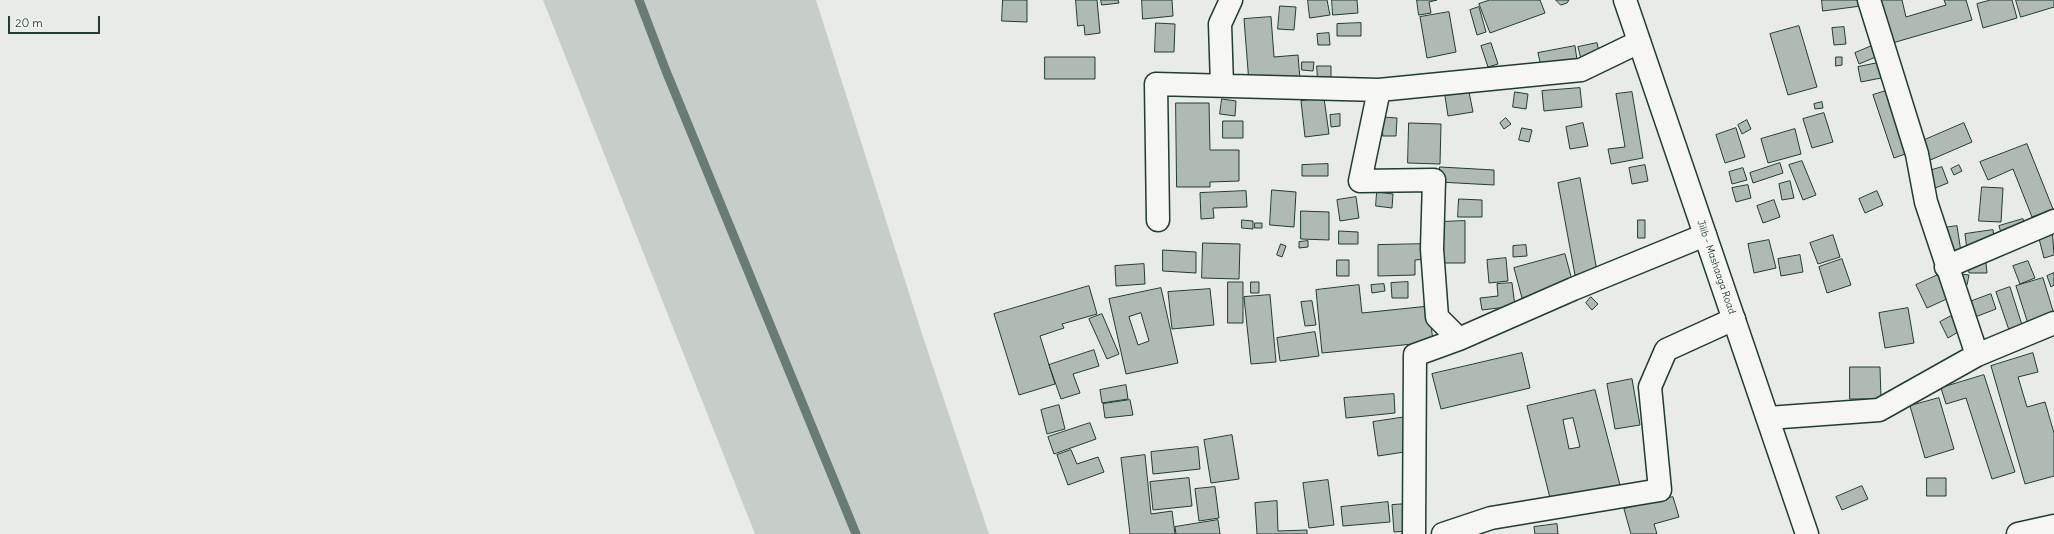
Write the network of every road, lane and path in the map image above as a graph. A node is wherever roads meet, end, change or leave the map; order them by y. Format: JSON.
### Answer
{"nodes":[{"id":1,"x":1231,"y":0,"type":"edge"},
{"id":2,"x":1625,"y":0,"type":"edge"},
{"id":3,"x":1869,"y":0,"type":"edge"},
{"id":4,"x":1639,"y":42,"type":"junction"},
{"id":5,"x":1222,"y":85,"type":"junction"},
{"id":6,"x":1379,"y":90,"type":"junction"},
{"id":7,"x":1158,"y":220,"type":"dead end"},
{"id":8,"x":2054,"y":221,"type":"edge"},
{"id":9,"x":1705,"y":235,"type":"junction"},
{"id":10,"x":1946,"y":267,"type":"junction"},
{"id":11,"x":1734,"y":319,"type":"junction"},
{"id":12,"x":2054,"y":323,"type":"edge"},
{"id":13,"x":1459,"y":339,"type":"junction"},
{"id":14,"x":1977,"y":355,"type":"junction"},
{"id":15,"x":1768,"y":418,"type":"junction"},
{"id":16,"x":2054,"y":526,"type":"edge"},
{"id":17,"x":1414,"y":534,"type":"edge"},
{"id":18,"x":1443,"y":534,"type":"edge"},
{"id":19,"x":1807,"y":534,"type":"edge"},
{"id":20,"x":2018,"y":534,"type":"edge"}],
"edges":[{"from":1,"to":5,"type":"street"},
{"from":2,"to":4,"type":"street","name":"Jilib - Mashaaga Road"},
{"from":3,"to":10,"type":"street"},
{"from":4,"to":6,"type":"street"},
{"from":4,"to":9,"type":"street","name":"Jilib - Mashaaga Road"},
{"from":5,"to":6,"type":"street"},
{"from":5,"to":7,"type":"street"},
{"from":6,"to":13,"type":"street"},
{"from":8,"to":10,"type":"street"},
{"from":9,"to":11,"type":"street","name":"Jilib - Mashaaga Road"},
{"from":9,"to":13,"type":"street"},
{"from":10,"to":14,"type":"street"},
{"from":11,"to":15,"type":"street","name":"Jilib - Mashaaga Road"},
{"from":11,"to":18,"type":"street"},
{"from":12,"to":14,"type":"street"},
{"from":13,"to":17,"type":"street"},
{"from":14,"to":15,"type":"street"},
{"from":15,"to":19,"type":"street","name":"Jilib - Mashaaga Road"},
{"from":16,"to":20,"type":"street"}]}
